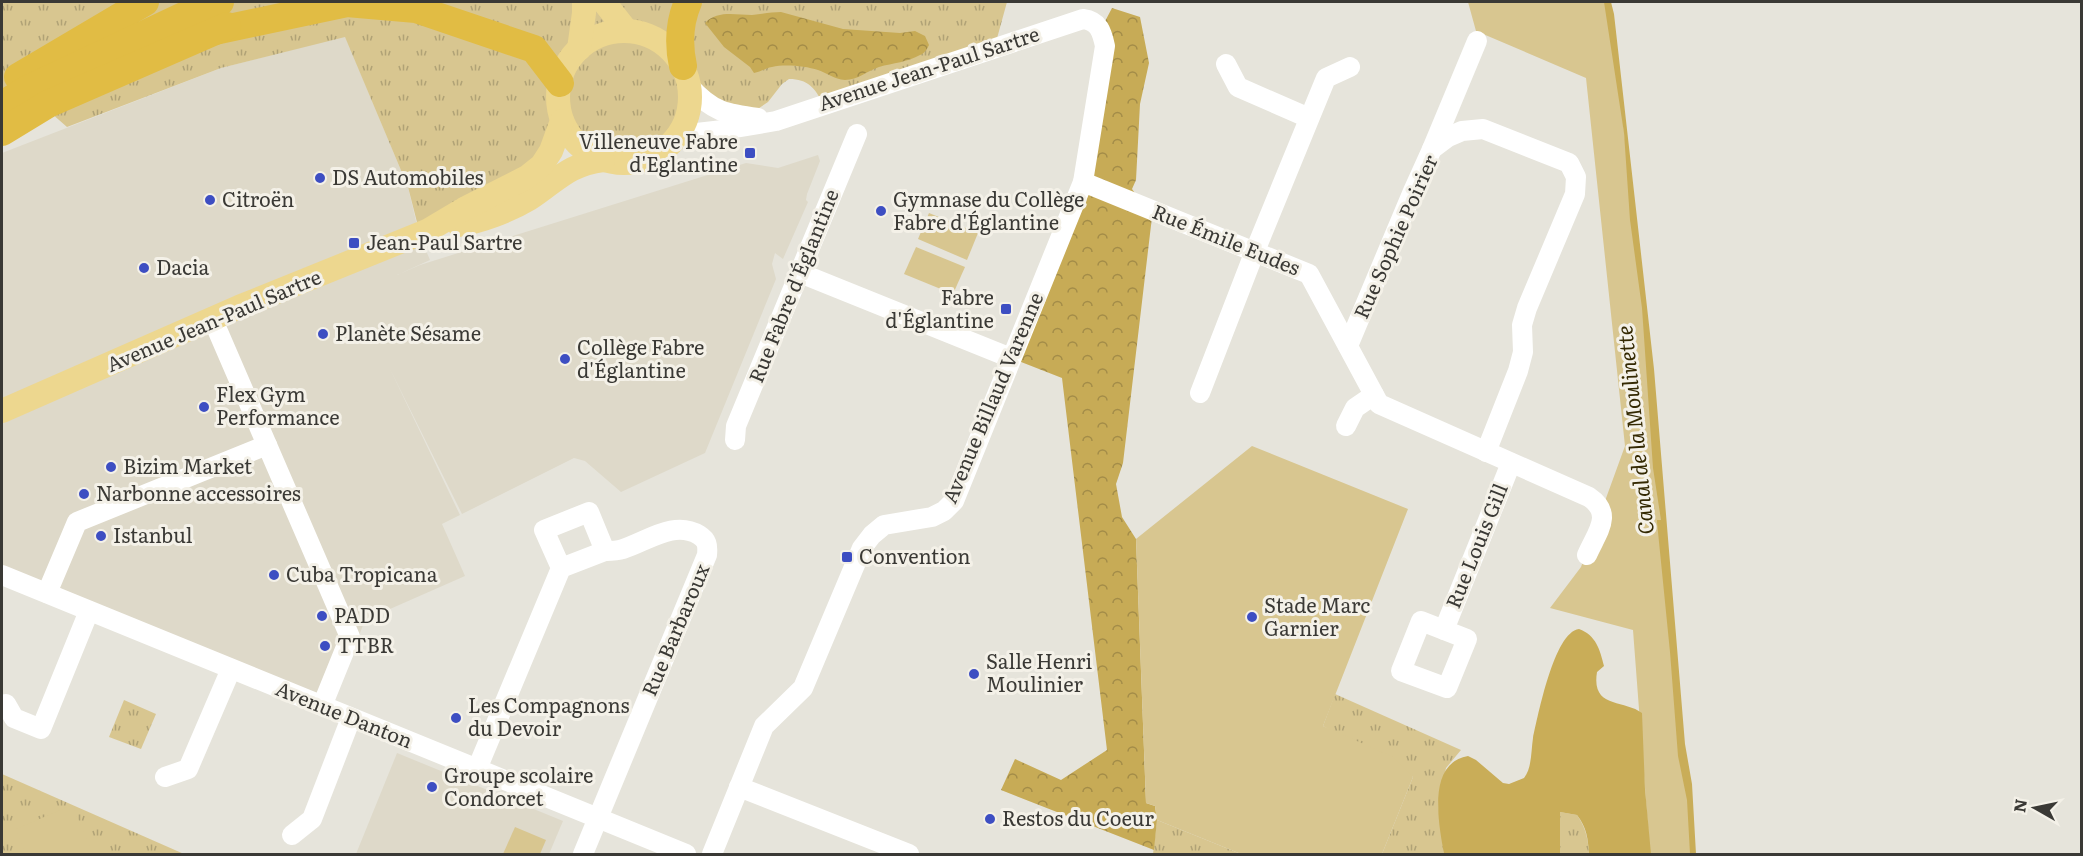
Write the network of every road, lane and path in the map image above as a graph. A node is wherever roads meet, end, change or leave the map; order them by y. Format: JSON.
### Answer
{"nodes":[{"id":1,"x":145,"y":2,"type":"edge"},
{"id":2,"x":220,"y":2,"type":"edge"},
{"id":3,"x":297,"y":2,"type":"edge"},
{"id":4,"x":584,"y":2,"type":"edge"},
{"id":5,"x":604,"y":2,"type":"edge"},
{"id":6,"x":688,"y":2,"type":"edge"},
{"id":7,"x":1083,"y":20,"type":"joint"},
{"id":8,"x":626,"y":30,"type":"junction"},
{"id":9,"x":210,"y":32,"type":"junction"},
{"id":10,"x":1477,"y":41,"type":"dead end"},
{"id":11,"x":579,"y":49,"type":"junction"},
{"id":12,"x":1226,"y":64,"type":"dead end"},
{"id":13,"x":1350,"y":67,"type":"dead end"},
{"id":14,"x":687,"y":76,"type":"junction"},
{"id":15,"x":560,"y":83,"type":"junction"},
{"id":16,"x":2,"y":87,"type":"edge"},
{"id":17,"x":2,"y":105,"type":"edge"},
{"id":18,"x":1309,"y":118,"type":"junction"},
{"id":19,"x":562,"y":121,"type":"junction"},
{"id":20,"x":776,"y":121,"type":"junction"},
{"id":21,"x":2,"y":132,"type":"edge"},
{"id":22,"x":857,"y":134,"type":"dead end"},
{"id":23,"x":679,"y":135,"type":"junction"},
{"id":24,"x":1432,"y":149,"type":"junction"},
{"id":25,"x":603,"y":160,"type":"junction"},
{"id":26,"x":1083,"y":182,"type":"junction"},
{"id":27,"x":427,"y":231,"type":"junction"},
{"id":28,"x":1255,"y":251,"type":"junction"},
{"id":29,"x":800,"y":273,"type":"junction"},
{"id":30,"x":213,"y":320,"type":"junction"},
{"id":31,"x":1348,"y":346,"type":"junction"},
{"id":32,"x":1011,"y":358,"type":"junction"},
{"id":33,"x":1200,"y":393,"type":"dead end"},
{"id":34,"x":1374,"y":395,"type":"junction"},
{"id":35,"x":2,"y":411,"type":"edge"},
{"id":36,"x":1346,"y":426,"type":"dead end"},
{"id":37,"x":735,"y":440,"type":"dead end"},
{"id":38,"x":267,"y":445,"type":"junction"},
{"id":39,"x":1486,"y":452,"type":"junction"},
{"id":40,"x":1511,"y":463,"type":"junction"},
{"id":41,"x":605,"y":551,"type":"junction"},
{"id":42,"x":1587,"y":555,"type":"dead end"},
{"id":43,"x":561,"y":568,"type":"junction"},
{"id":44,"x":2,"y":575,"type":"edge"},
{"id":45,"x":47,"y":593,"type":"junction"},
{"id":46,"x":89,"y":611,"type":"junction"},
{"id":47,"x":1444,"y":630,"type":"dead end"},
{"id":48,"x":231,"y":669,"type":"junction"},
{"id":49,"x":2,"y":706,"type":"edge"},
{"id":50,"x":322,"y":706,"type":"junction"},
{"id":51,"x":351,"y":718,"type":"junction"},
{"id":52,"x":477,"y":769,"type":"junction"},
{"id":53,"x":165,"y":777,"type":"dead end"},
{"id":54,"x":740,"y":788,"type":"junction"},
{"id":55,"x":597,"y":819,"type":"junction"},
{"id":56,"x":292,"y":835,"type":"dead end"},
{"id":57,"x":583,"y":855,"type":"edge"},
{"id":58,"x":686,"y":855,"type":"edge"},
{"id":59,"x":712,"y":855,"type":"edge"},
{"id":60,"x":909,"y":855,"type":"edge"}],
"edges":[{"from":1,"to":16,"type":"highway"},
{"from":2,"to":17,"type":"highway"},
{"from":3,"to":9,"type":"highway"},
{"from":4,"to":11,"type":"main road"},
{"from":5,"to":8,"type":"main road"},
{"from":6,"to":14,"type":"highway"},
{"from":7,"to":20,"type":"street","name":"Avenue Jean-Paul Sartre"},
{"from":7,"to":26,"type":"street","name":"Avenue Billaud Varenne"},
{"from":8,"to":11,"type":"main road"},
{"from":8,"to":14,"type":"main road"},
{"from":9,"to":15,"type":"highway"},
{"from":9,"to":21,"type":"highway"},
{"from":10,"to":24,"type":"street"},
{"from":11,"to":15,"type":"main road"},
{"from":12,"to":18,"type":"street"},
{"from":13,"to":18,"type":"street"},
{"from":14,"to":20,"type":"street"},
{"from":14,"to":23,"type":"main road"},
{"from":15,"to":19,"type":"main road"},
{"from":18,"to":28,"type":"street"},
{"from":19,"to":25,"type":"main road"},
{"from":19,"to":27,"type":"main road","name":"Avenue Jean-Paul Sartre"},
{"from":20,"to":23,"type":"street"},
{"from":22,"to":29,"type":"street","name":"Rue Fabre d'Églantine"},
{"from":23,"to":25,"type":"main road"},
{"from":24,"to":31,"type":"street","name":"Rue Sophie Poirier"},
{"from":24,"to":39,"type":"street","name":"Rue Sophie Poirier"},
{"from":25,"to":27,"type":"main road","name":"Avenue Jean-Paul Sartre"},
{"from":26,"to":28,"type":"street","name":"Rue Émile Eudes"},
{"from":26,"to":32,"type":"street","name":"Avenue Billaud Varenne"},
{"from":27,"to":30,"type":"main road","name":"Avenue Jean-Paul Sartre"},
{"from":28,"to":31,"type":"street","name":"Rue Émile Eudes"},
{"from":28,"to":33,"type":"street"},
{"from":29,"to":32,"type":"street"},
{"from":29,"to":37,"type":"street","name":"Rue Fabre d'Églantine"},
{"from":30,"to":35,"type":"main road","name":"Avenue Jean-Paul Sartre"},
{"from":30,"to":38,"type":"street"},
{"from":31,"to":34,"type":"street","name":"Rue Émile Eudes"},
{"from":32,"to":54,"type":"street","name":"Avenue Billaud Varenne"},
{"from":34,"to":36,"type":"street"},
{"from":34,"to":39,"type":"street","name":"Rue Émile Eudes"},
{"from":38,"to":45,"type":"street"},
{"from":38,"to":50,"type":"street"},
{"from":39,"to":40,"type":"street","name":"Rue Émile Eudes"},
{"from":40,"to":42,"type":"street","name":"Rue Émile Eudes"},
{"from":40,"to":47,"type":"street","name":"Rue Louis Gill"},
{"from":41,"to":43,"type":"street"},
{"from":41,"to":43,"type":"street"},
{"from":41,"to":55,"type":"street","name":"Rue Barbaroux"},
{"from":43,"to":52,"type":"street"},
{"from":44,"to":45,"type":"street","name":"Avenue Danton"},
{"from":45,"to":46,"type":"street","name":"Avenue Danton"},
{"from":46,"to":48,"type":"street","name":"Avenue Danton"},
{"from":46,"to":49,"type":"street"},
{"from":48,"to":50,"type":"street","name":"Avenue Danton"},
{"from":48,"to":53,"type":"street"},
{"from":50,"to":51,"type":"street","name":"Avenue Danton"},
{"from":51,"to":52,"type":"street","name":"Avenue Danton"},
{"from":51,"to":56,"type":"street"},
{"from":52,"to":55,"type":"street","name":"Avenue Danton"},
{"from":54,"to":59,"type":"street","name":"Avenue Billaud Varenne"},
{"from":54,"to":60,"type":"street"},
{"from":55,"to":57,"type":"street","name":"Rue Barbaroux"},
{"from":55,"to":58,"type":"street","name":"Avenue Danton"}]}
